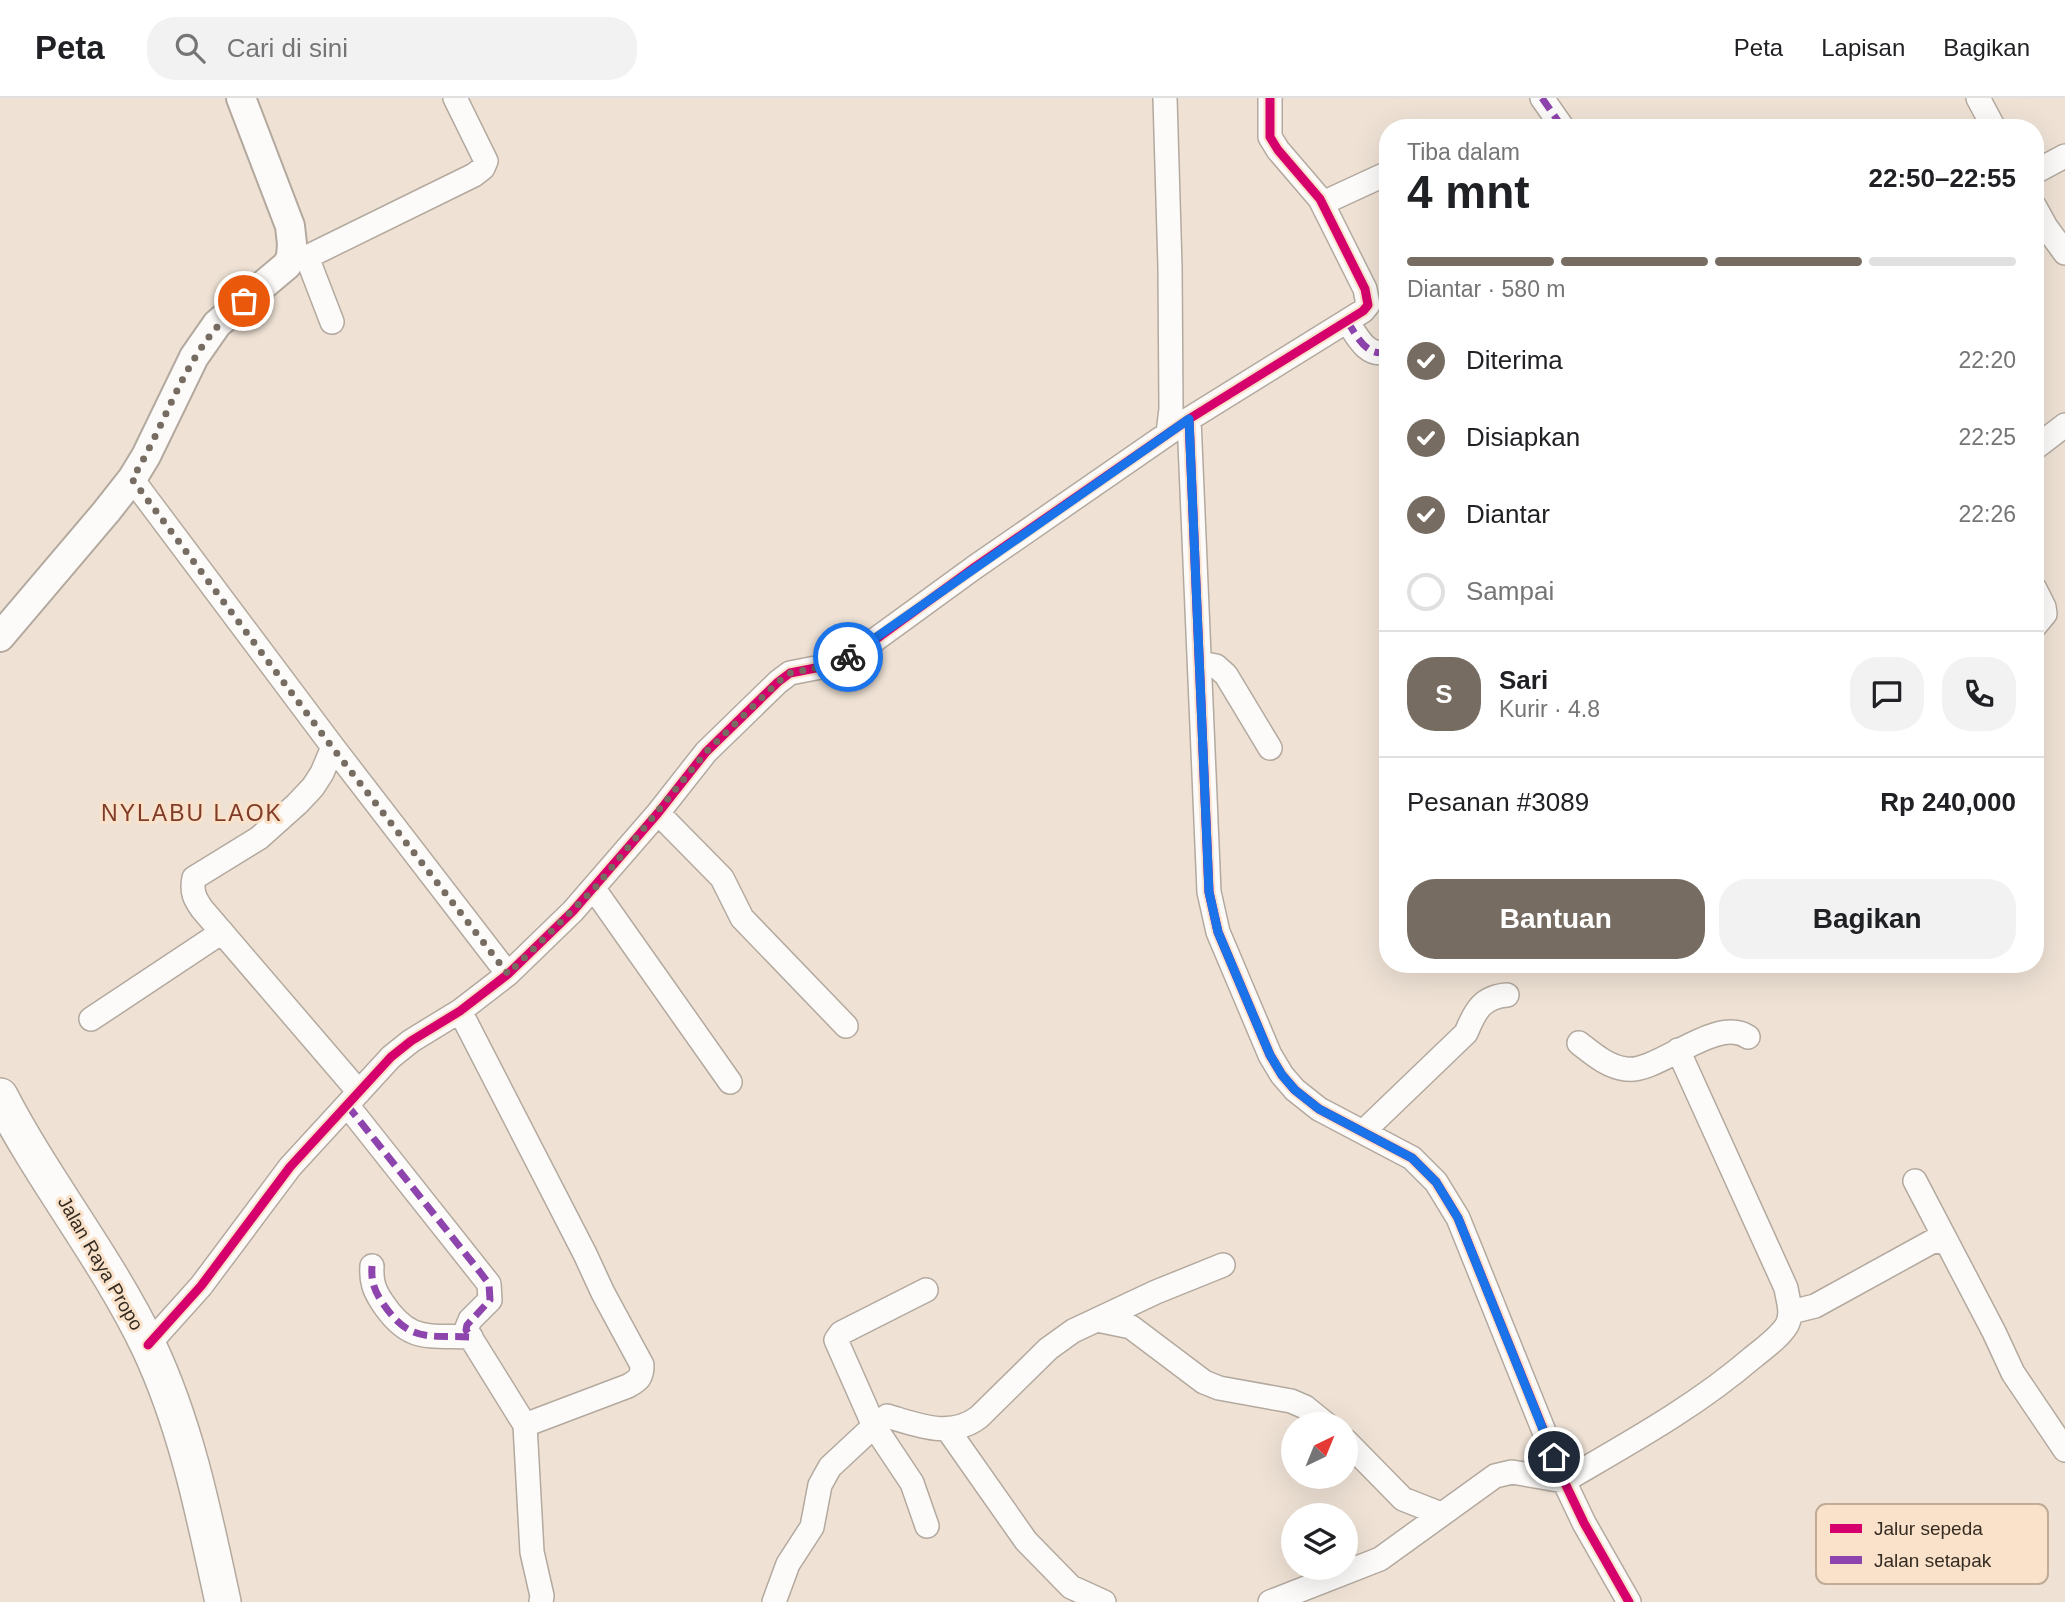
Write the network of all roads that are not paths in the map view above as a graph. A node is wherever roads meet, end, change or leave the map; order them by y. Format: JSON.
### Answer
{"nodes":[{"id":1,"x":241,"y":98,"type":"edge"},
{"id":2,"x":455,"y":98,"type":"edge"},
{"id":3,"x":1165,"y":98,"type":"edge"},
{"id":4,"x":1270,"y":98,"type":"edge"},
{"id":5,"x":1542,"y":98,"type":"edge"},
{"id":6,"x":1978,"y":98,"type":"edge"},
{"id":7,"x":1557,"y":119,"type":"edge"},
{"id":8,"x":1989,"y":119,"type":"edge"},
{"id":9,"x":2065,"y":156,"type":"edge"},
{"id":10,"x":2044,"y":167,"type":"edge"},
{"id":11,"x":1379,"y":177,"type":"edge"},
{"id":12,"x":1322,"y":204,"type":"junction"},
{"id":13,"x":2044,"y":224,"type":"edge"},
{"id":14,"x":2065,"y":253,"type":"edge"},
{"id":15,"x":299,"y":257,"type":"junction"},
{"id":16,"x":1347,"y":321,"type":"junction"},
{"id":17,"x":332,"y":322,"type":"dead end"},
{"id":18,"x":1379,"y":354,"type":"edge"},
{"id":19,"x":1189,"y":419,"type":"junction"},
{"id":20,"x":2065,"y":425,"type":"edge"},
{"id":21,"x":1168,"y":433,"type":"junction"},
{"id":22,"x":2044,"y":441,"type":"edge"},
{"id":23,"x":132,"y":479,"type":"junction"},
{"id":24,"x":0,"y":637,"type":"edge"},
{"id":25,"x":1200,"y":663,"type":"junction"},
{"id":26,"x":332,"y":747,"type":"junction"},
{"id":27,"x":1270,"y":748,"type":"dead end"},
{"id":28,"x":658,"y":813,"type":"junction"},
{"id":29,"x":594,"y":889,"type":"junction"},
{"id":30,"x":222,"y":932,"type":"junction"},
{"id":31,"x":508,"y":974,"type":"junction"},
{"id":32,"x":1507,"y":995,"type":"dead end"},
{"id":33,"x":460,"y":1011,"type":"junction"},
{"id":34,"x":91,"y":1019,"type":"dead end"},
{"id":35,"x":846,"y":1026,"type":"dead end"},
{"id":36,"x":1748,"y":1037,"type":"dead end"},
{"id":37,"x":1579,"y":1042,"type":"dead end"},
{"id":38,"x":1678,"y":1050,"type":"junction"},
{"id":39,"x":730,"y":1082,"type":"dead end"},
{"id":40,"x":0,"y":1096,"type":"edge"},
{"id":41,"x":353,"y":1099,"type":"junction"},
{"id":42,"x":1364,"y":1131,"type":"junction"},
{"id":43,"x":1915,"y":1181,"type":"dead end"},
{"id":44,"x":1948,"y":1244,"type":"junction"},
{"id":45,"x":1223,"y":1265,"type":"dead end"},
{"id":46,"x":372,"y":1266,"type":"dead end"},
{"id":47,"x":926,"y":1290,"type":"dead end"},
{"id":48,"x":1791,"y":1312,"type":"junction"},
{"id":49,"x":1097,"y":1320,"type":"junction"},
{"id":50,"x":471,"y":1337,"type":"junction"},
{"id":51,"x":148,"y":1345,"type":"junction"},
{"id":52,"x":1312,"y":1412,"type":"edge"},
{"id":53,"x":525,"y":1425,"type":"junction"},
{"id":54,"x":874,"y":1426,"type":"junction"},
{"id":55,"x":948,"y":1430,"type":"junction"},
{"id":56,"x":2065,"y":1450,"type":"edge"},
{"id":57,"x":1358,"y":1453,"type":"edge"},
{"id":58,"x":1564,"y":1481,"type":"junction"},
{"id":59,"x":1441,"y":1514,"type":"junction"},
{"id":60,"x":927,"y":1526,"type":"dead end"},
{"id":61,"x":223,"y":1602,"type":"edge"},
{"id":62,"x":541,"y":1602,"type":"edge"},
{"id":63,"x":774,"y":1602,"type":"edge"},
{"id":64,"x":1104,"y":1602,"type":"edge"},
{"id":65,"x":1270,"y":1602,"type":"edge"},
{"id":66,"x":1629,"y":1602,"type":"edge"}],
"edges":[{"from":1,"to":15,"type":"street"},
{"from":2,"to":15,"type":"street"},
{"from":3,"to":21,"type":"street"},
{"from":4,"to":12,"type":"street"},
{"from":5,"to":7,"type":"street"},
{"from":6,"to":8,"type":"street"},
{"from":9,"to":10,"type":"street"},
{"from":11,"to":12,"type":"street"},
{"from":12,"to":16,"type":"street"},
{"from":13,"to":14,"type":"street"},
{"from":15,"to":17,"type":"street"},
{"from":15,"to":23,"type":"street"},
{"from":16,"to":18,"type":"street"},
{"from":16,"to":19,"type":"street"},
{"from":19,"to":21,"type":"street"},
{"from":19,"to":25,"type":"street"},
{"from":20,"to":22,"type":"street"},
{"from":21,"to":28,"type":"street"},
{"from":23,"to":24,"type":"street"},
{"from":23,"to":26,"type":"street"},
{"from":25,"to":27,"type":"street"},
{"from":25,"to":42,"type":"street"},
{"from":26,"to":30,"type":"street"},
{"from":26,"to":31,"type":"street"},
{"from":28,"to":29,"type":"street"},
{"from":28,"to":35,"type":"street"},
{"from":29,"to":31,"type":"street"},
{"from":29,"to":39,"type":"street"},
{"from":30,"to":34,"type":"street"},
{"from":30,"to":41,"type":"street"},
{"from":31,"to":33,"type":"street"},
{"from":32,"to":42,"type":"street"},
{"from":33,"to":41,"type":"street"},
{"from":33,"to":53,"type":"street"},
{"from":36,"to":38,"type":"street"},
{"from":37,"to":38,"type":"street"},
{"from":38,"to":48,"type":"street"},
{"from":40,"to":51,"type":"main road","name":"Jalan Raya Propo"},
{"from":41,"to":50,"type":"street"},
{"from":41,"to":51,"type":"street"},
{"from":42,"to":58,"type":"street"},
{"from":43,"to":44,"type":"street"},
{"from":44,"to":48,"type":"street"},
{"from":44,"to":56,"type":"street"},
{"from":45,"to":49,"type":"street"},
{"from":46,"to":50,"type":"street"},
{"from":47,"to":54,"type":"street"},
{"from":48,"to":58,"type":"street"},
{"from":49,"to":52,"type":"street"},
{"from":49,"to":55,"type":"street"},
{"from":50,"to":53,"type":"street"},
{"from":51,"to":61,"type":"main road","name":"Jalan Raya Propo"},
{"from":53,"to":62,"type":"street"},
{"from":54,"to":55,"type":"street"},
{"from":54,"to":60,"type":"street"},
{"from":54,"to":63,"type":"street"},
{"from":55,"to":64,"type":"street"},
{"from":57,"to":59,"type":"street"},
{"from":58,"to":59,"type":"street"},
{"from":58,"to":66,"type":"street"},
{"from":59,"to":65,"type":"street"}]}
